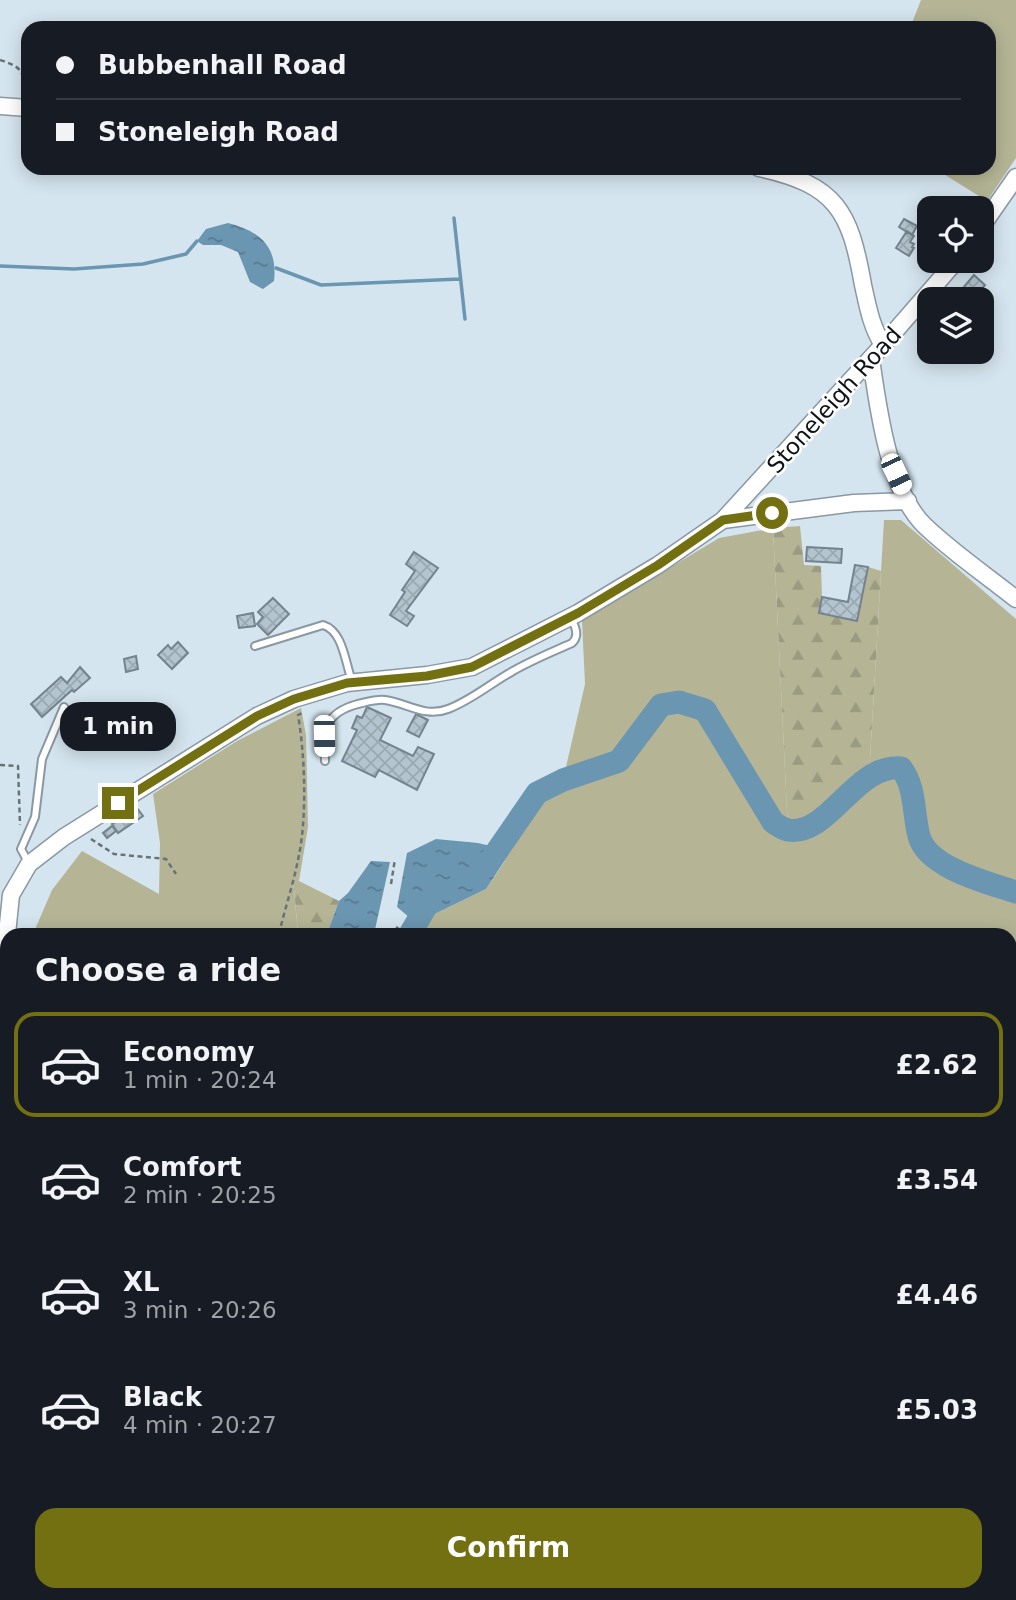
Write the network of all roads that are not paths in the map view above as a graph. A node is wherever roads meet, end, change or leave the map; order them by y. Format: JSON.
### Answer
{"nodes":[{"id":1,"x":0,"y":106,"type":"edge"},
{"id":2,"x":21,"y":108,"type":"edge"},
{"id":3,"x":782,"y":175,"type":"edge"},
{"id":4,"x":1016,"y":177,"type":"edge"},
{"id":5,"x":994,"y":209,"type":"edge"},
{"id":6,"x":946,"y":273,"type":"edge"},
{"id":7,"x":883,"y":345,"type":"junction"},
{"id":8,"x":871,"y":359,"type":"junction"},
{"id":9,"x":908,"y":501,"type":"junction"},
{"id":10,"x":723,"y":520,"type":"junction"},
{"id":11,"x":1016,"y":599,"type":"edge"},
{"id":12,"x":570,"y":617,"type":"junction"},
{"id":13,"x":255,"y":646,"type":"dead end"},
{"id":14,"x":352,"y":682,"type":"junction"},
{"id":15,"x":64,"y":707,"type":"dead end"},
{"id":16,"x":326,"y":761,"type":"dead end"},
{"id":17,"x":29,"y":864,"type":"junction"},
{"id":18,"x":8,"y":928,"type":"edge"}],
"edges":[{"from":1,"to":2,"type":"street"},
{"from":3,"to":7,"type":"street"},
{"from":4,"to":5,"type":"street"},
{"from":6,"to":7,"type":"street","name":"Stoneleigh Road"},
{"from":7,"to":8,"type":"street","name":"Stoneleigh Road"},
{"from":8,"to":9,"type":"street"},
{"from":8,"to":10,"type":"street","name":"Stoneleigh Road"},
{"from":9,"to":10,"type":"street"},
{"from":9,"to":11,"type":"street"},
{"from":10,"to":12,"type":"street","name":"Stoneleigh Road"},
{"from":12,"to":14,"type":"street","name":"Stoneleigh Road"},
{"from":12,"to":16,"type":"lane"},
{"from":13,"to":14,"type":"lane"},
{"from":14,"to":17,"type":"street","name":"Stoneleigh Road"},
{"from":15,"to":17,"type":"lane"},
{"from":17,"to":18,"type":"street","name":"Stoneleigh Road"}]}
